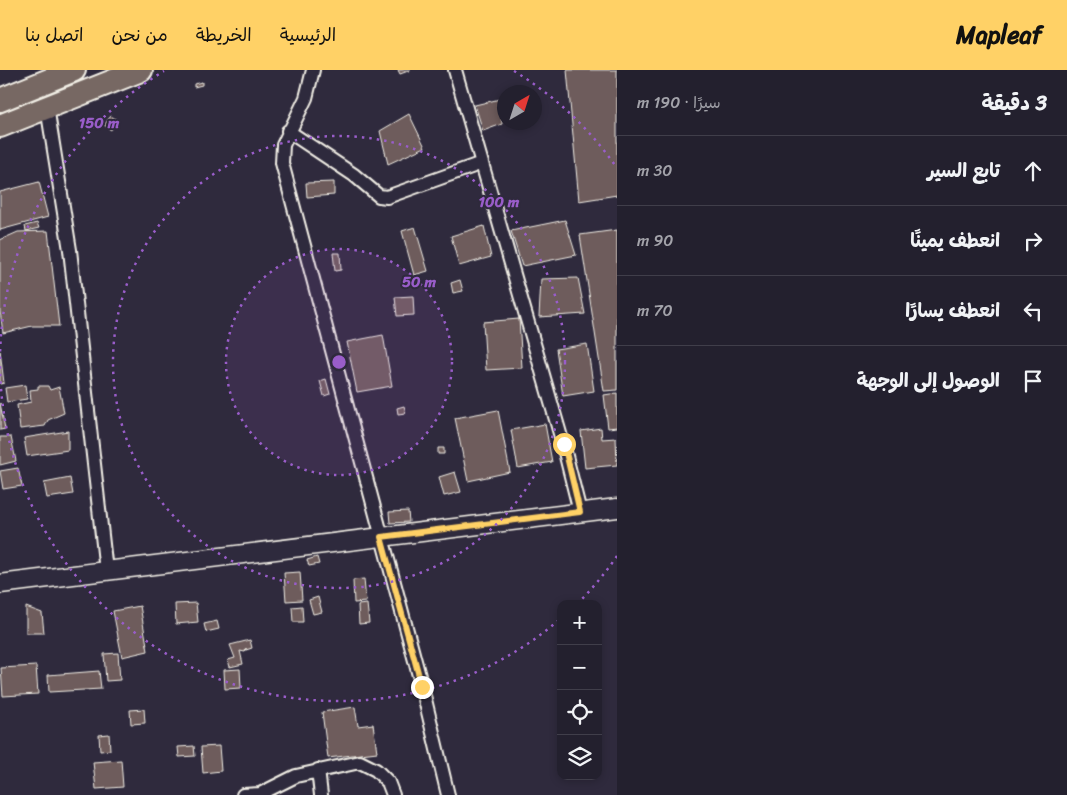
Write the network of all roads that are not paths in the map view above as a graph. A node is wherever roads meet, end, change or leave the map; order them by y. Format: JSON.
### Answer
{"nodes":[{"id":1,"x":74,"y":70,"type":"edge"},
{"id":2,"x":141,"y":70,"type":"edge"},
{"id":3,"x":313,"y":70,"type":"edge"},
{"id":4,"x":454,"y":70,"type":"edge"},
{"id":5,"x":0,"y":100,"type":"edge"},
{"id":6,"x":47,"y":107,"type":"junction"},
{"id":7,"x":0,"y":126,"type":"edge"},
{"id":8,"x":288,"y":131,"type":"junction"},
{"id":9,"x":482,"y":163,"type":"junction"},
{"id":10,"x":617,"y":508,"type":"edge"},
{"id":11,"x":580,"y":512,"type":"junction"},
{"id":12,"x":381,"y":537,"type":"junction"},
{"id":13,"x":106,"y":571,"type":"junction"},
{"id":14,"x":0,"y":584,"type":"edge"},
{"id":15,"x":318,"y":770,"type":"junction"},
{"id":16,"x":259,"y":794,"type":"edge"},
{"id":17,"x":243,"y":795,"type":"edge"},
{"id":18,"x":321,"y":795,"type":"edge"},
{"id":19,"x":393,"y":795,"type":"edge"},
{"id":20,"x":448,"y":795,"type":"edge"}],
"edges":[{"from":1,"to":5,"type":"highway"},
{"from":2,"to":6,"type":"highway"},
{"from":3,"to":8,"type":"street"},
{"from":4,"to":9,"type":"street"},
{"from":6,"to":7,"type":"highway"},
{"from":6,"to":13,"type":"street"},
{"from":8,"to":9,"type":"street"},
{"from":8,"to":12,"type":"street"},
{"from":9,"to":11,"type":"street"},
{"from":10,"to":11,"type":"street"},
{"from":11,"to":12,"type":"street"},
{"from":12,"to":13,"type":"street"},
{"from":12,"to":20,"type":"street"},
{"from":13,"to":14,"type":"street"},
{"from":15,"to":16,"type":"street"},
{"from":15,"to":18,"type":"street"},
{"from":15,"to":19,"type":"street"},
{"from":16,"to":17,"type":"street"}]}
